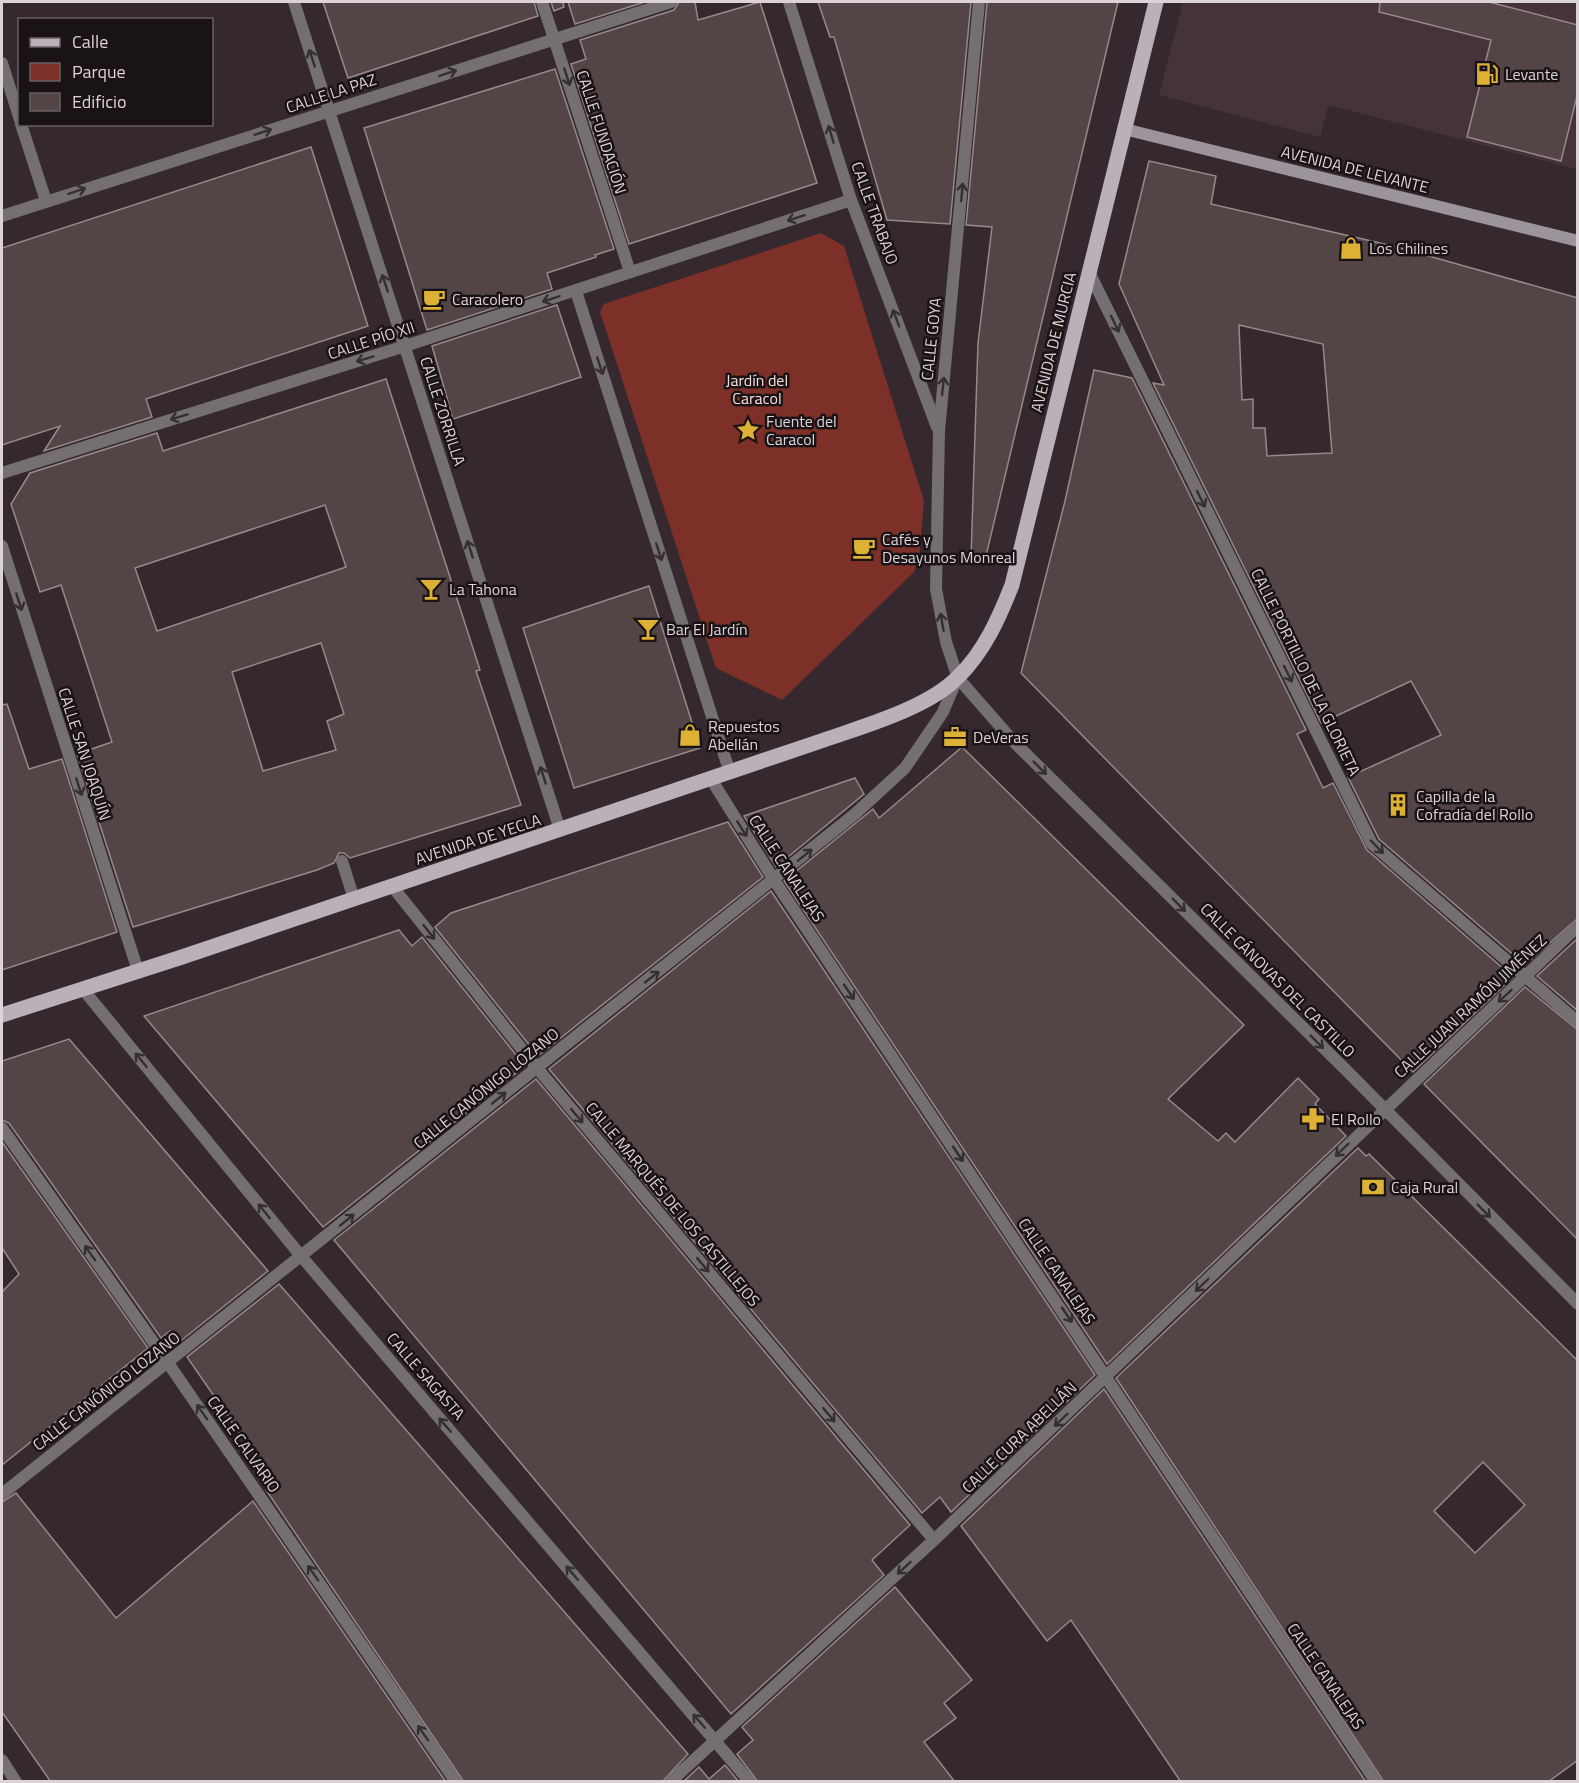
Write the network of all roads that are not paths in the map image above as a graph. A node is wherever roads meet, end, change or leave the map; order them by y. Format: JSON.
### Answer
{"nodes":[{"id":1,"x":294,"y":2,"type":"edge"},
{"id":2,"x":542,"y":2,"type":"edge"},
{"id":3,"x":671,"y":2,"type":"edge"},
{"id":4,"x":789,"y":2,"type":"edge"},
{"id":5,"x":979,"y":2,"type":"edge"},
{"id":6,"x":1155,"y":2,"type":"edge"},
{"id":7,"x":554,"y":39,"type":"junction"},
{"id":8,"x":2,"y":63,"type":"edge"},
{"id":9,"x":329,"y":111,"type":"junction"},
{"id":10,"x":18,"y":114,"type":"edge"},
{"id":11,"x":22,"y":126,"type":"edge"},
{"id":12,"x":1124,"y":129,"type":"junction"},
{"id":13,"x":851,"y":200,"type":"junction"},
{"id":14,"x":46,"y":201,"type":"junction"},
{"id":15,"x":2,"y":216,"type":"edge"},
{"id":16,"x":1578,"y":241,"type":"edge"},
{"id":17,"x":630,"y":272,"type":"junction"},
{"id":18,"x":1089,"y":272,"type":"junction"},
{"id":19,"x":576,"y":291,"type":"junction"},
{"id":20,"x":405,"y":346,"type":"junction"},
{"id":21,"x":939,"y":431,"type":"junction"},
{"id":22,"x":2,"y":473,"type":"edge"},
{"id":23,"x":2,"y":546,"type":"edge"},
{"id":24,"x":958,"y":678,"type":"junction"},
{"id":25,"x":730,"y":773,"type":"junction"},
{"id":26,"x":711,"y":779,"type":"junction"},
{"id":27,"x":560,"y":831,"type":"junction"},
{"id":28,"x":342,"y":861,"type":"dead end"},
{"id":29,"x":774,"y":880,"type":"junction"},
{"id":30,"x":392,"y":886,"type":"junction"},
{"id":31,"x":354,"y":899,"type":"junction"},
{"id":32,"x":1578,"y":926,"type":"edge"},
{"id":33,"x":138,"y":971,"type":"junction"},
{"id":34,"x":1526,"y":975,"type":"junction"},
{"id":35,"x":82,"y":988,"type":"junction"},
{"id":36,"x":2,"y":1015,"type":"edge"},
{"id":37,"x":1578,"y":1022,"type":"edge"},
{"id":38,"x":537,"y":1068,"type":"junction"},
{"id":39,"x":1384,"y":1109,"type":"junction"},
{"id":40,"x":2,"y":1128,"type":"edge"},
{"id":41,"x":301,"y":1256,"type":"junction"},
{"id":42,"x":1578,"y":1304,"type":"edge"},
{"id":43,"x":168,"y":1363,"type":"junction"},
{"id":44,"x":1107,"y":1375,"type":"junction"},
{"id":45,"x":2,"y":1494,"type":"edge"},
{"id":46,"x":934,"y":1540,"type":"junction"},
{"id":47,"x":716,"y":1741,"type":"junction"},
{"id":48,"x":2,"y":1760,"type":"edge"},
{"id":49,"x":16,"y":1782,"type":"edge"},
{"id":50,"x":456,"y":1782,"type":"edge"},
{"id":51,"x":670,"y":1782,"type":"edge"},
{"id":52,"x":750,"y":1782,"type":"edge"},
{"id":53,"x":1376,"y":1782,"type":"edge"}],
"edges":[{"from":9,"to":1,"type":"street","name":"CALLE ZORRILLA","one_way":true},
{"from":2,"to":7,"type":"street","name":"CALLE FUNDACIÓN"},
{"from":3,"to":7,"type":"street","name":"CALLE LA PAZ"},
{"from":13,"to":4,"type":"street","name":"CALLE TRABAJO","one_way":true},
{"from":21,"to":5,"type":"street","name":"CALLE GOYA","one_way":true},
{"from":6,"to":12,"type":"main road","name":"AVENIDA DE MURCIA"},
{"from":9,"to":7,"type":"street","name":"CALLE LA PAZ","one_way":true},
{"from":7,"to":17,"type":"street","name":"CALLE FUNDACIÓN","one_way":true},
{"from":8,"to":10,"type":"street"},
{"from":14,"to":9,"type":"street","name":"CALLE LA PAZ","one_way":true},
{"from":20,"to":9,"type":"street","name":"CALLE ZORRILLA","one_way":true},
{"from":11,"to":14,"type":"street"},
{"from":12,"to":16,"type":"main road","name":"AVENIDA DE LEVANTE"},
{"from":12,"to":18,"type":"main road","name":"AVENIDA DE MURCIA"},
{"from":13,"to":17,"type":"street","name":"CALLE PÍO XII","one_way":true},
{"from":21,"to":13,"type":"street","name":"CALLE TRABAJO","one_way":true},
{"from":14,"to":15,"type":"street","name":"CALLE LA PAZ"},
{"from":17,"to":19,"type":"street","name":"CALLE PÍO XII"},
{"from":18,"to":24,"type":"main road","name":"AVENIDA DE MURCIA"},
{"from":18,"to":34,"type":"street","name":"CALLE PORTILLO DE LA GLORIETA","one_way":true},
{"from":19,"to":20,"type":"street","name":"CALLE PÍO XII","one_way":true},
{"from":19,"to":25,"type":"street","one_way":true},
{"from":20,"to":22,"type":"street","name":"CALLE PÍO XII","one_way":true},
{"from":27,"to":20,"type":"street","name":"CALLE ZORRILLA","one_way":true},
{"from":24,"to":21,"type":"street","name":"CALLE GOYA","one_way":true},
{"from":23,"to":33,"type":"street","name":"CALLE SAN JOAQUÍN","one_way":true},
{"from":24,"to":25,"type":"main road","name":"AVENIDA DE YECLA"},
{"from":29,"to":24,"type":"street","name":"CALLE CANÓNIGO LOZANO","one_way":true},
{"from":24,"to":39,"type":"street","name":"CALLE CÁNOVAS DEL CASTILLO","one_way":true},
{"from":25,"to":26,"type":"main road","name":"AVENIDA DE YECLA"},
{"from":26,"to":27,"type":"main road","name":"AVENIDA DE YECLA"},
{"from":26,"to":29,"type":"street","name":"CALLE CANALEJAS","one_way":true},
{"from":27,"to":30,"type":"main road","name":"AVENIDA DE YECLA"},
{"from":28,"to":31,"type":"street"},
{"from":38,"to":29,"type":"street","name":"CALLE CANÓNIGO LOZANO","one_way":true},
{"from":29,"to":44,"type":"street","name":"CALLE CANALEJAS","one_way":true},
{"from":30,"to":31,"type":"main road","name":"AVENIDA DE YECLA"},
{"from":30,"to":38,"type":"street","name":"CALLE MARQUÉS DE LOS CASTILLEJOS","one_way":true},
{"from":31,"to":33,"type":"main road","name":"AVENIDA DE YECLA"},
{"from":32,"to":34,"type":"street","name":"CALLE JUAN RAMÓN JIMÉNEZ"},
{"from":33,"to":35,"type":"main road","name":"AVENIDA DE YECLA"},
{"from":34,"to":37,"type":"street","name":"CALLE PORTILLO DE LA GLORIETA"},
{"from":34,"to":39,"type":"street","name":"CALLE JUAN RAMÓN JIMÉNEZ","one_way":true},
{"from":35,"to":36,"type":"main road","name":"AVENIDA DE YECLA"},
{"from":41,"to":35,"type":"street","name":"CALLE SAGASTA","one_way":true},
{"from":41,"to":38,"type":"street","name":"CALLE CANÓNIGO LOZANO","one_way":true},
{"from":38,"to":46,"type":"street","name":"CALLE MARQUÉS DE LOS CASTILLEJOS","one_way":true},
{"from":39,"to":42,"type":"street","name":"CALLE CÁNOVAS DEL CASTILLO","one_way":true},
{"from":39,"to":44,"type":"street","name":"CALLE CURA ABELLÁN","one_way":true},
{"from":43,"to":40,"type":"street","name":"CALLE CALVARIO","one_way":true},
{"from":41,"to":43,"type":"street","name":"CALLE CANÓNIGO LOZANO"},
{"from":47,"to":41,"type":"street","name":"CALLE SAGASTA","one_way":true},
{"from":43,"to":45,"type":"street","name":"CALLE CANÓNIGO LOZANO"},
{"from":50,"to":43,"type":"street","name":"CALLE CALVARIO","one_way":true},
{"from":44,"to":46,"type":"street","name":"CALLE CURA ABELLÁN","one_way":true},
{"from":44,"to":53,"type":"street","name":"CALLE CANALEJAS"},
{"from":46,"to":47,"type":"street","name":"CALLE CURA ABELLÁN","one_way":true},
{"from":47,"to":51,"type":"street","name":"CALLE CURA ABELLÁN"},
{"from":47,"to":52,"type":"street","name":"CALLE SAGASTA"},
{"from":48,"to":49,"type":"street"}]}
